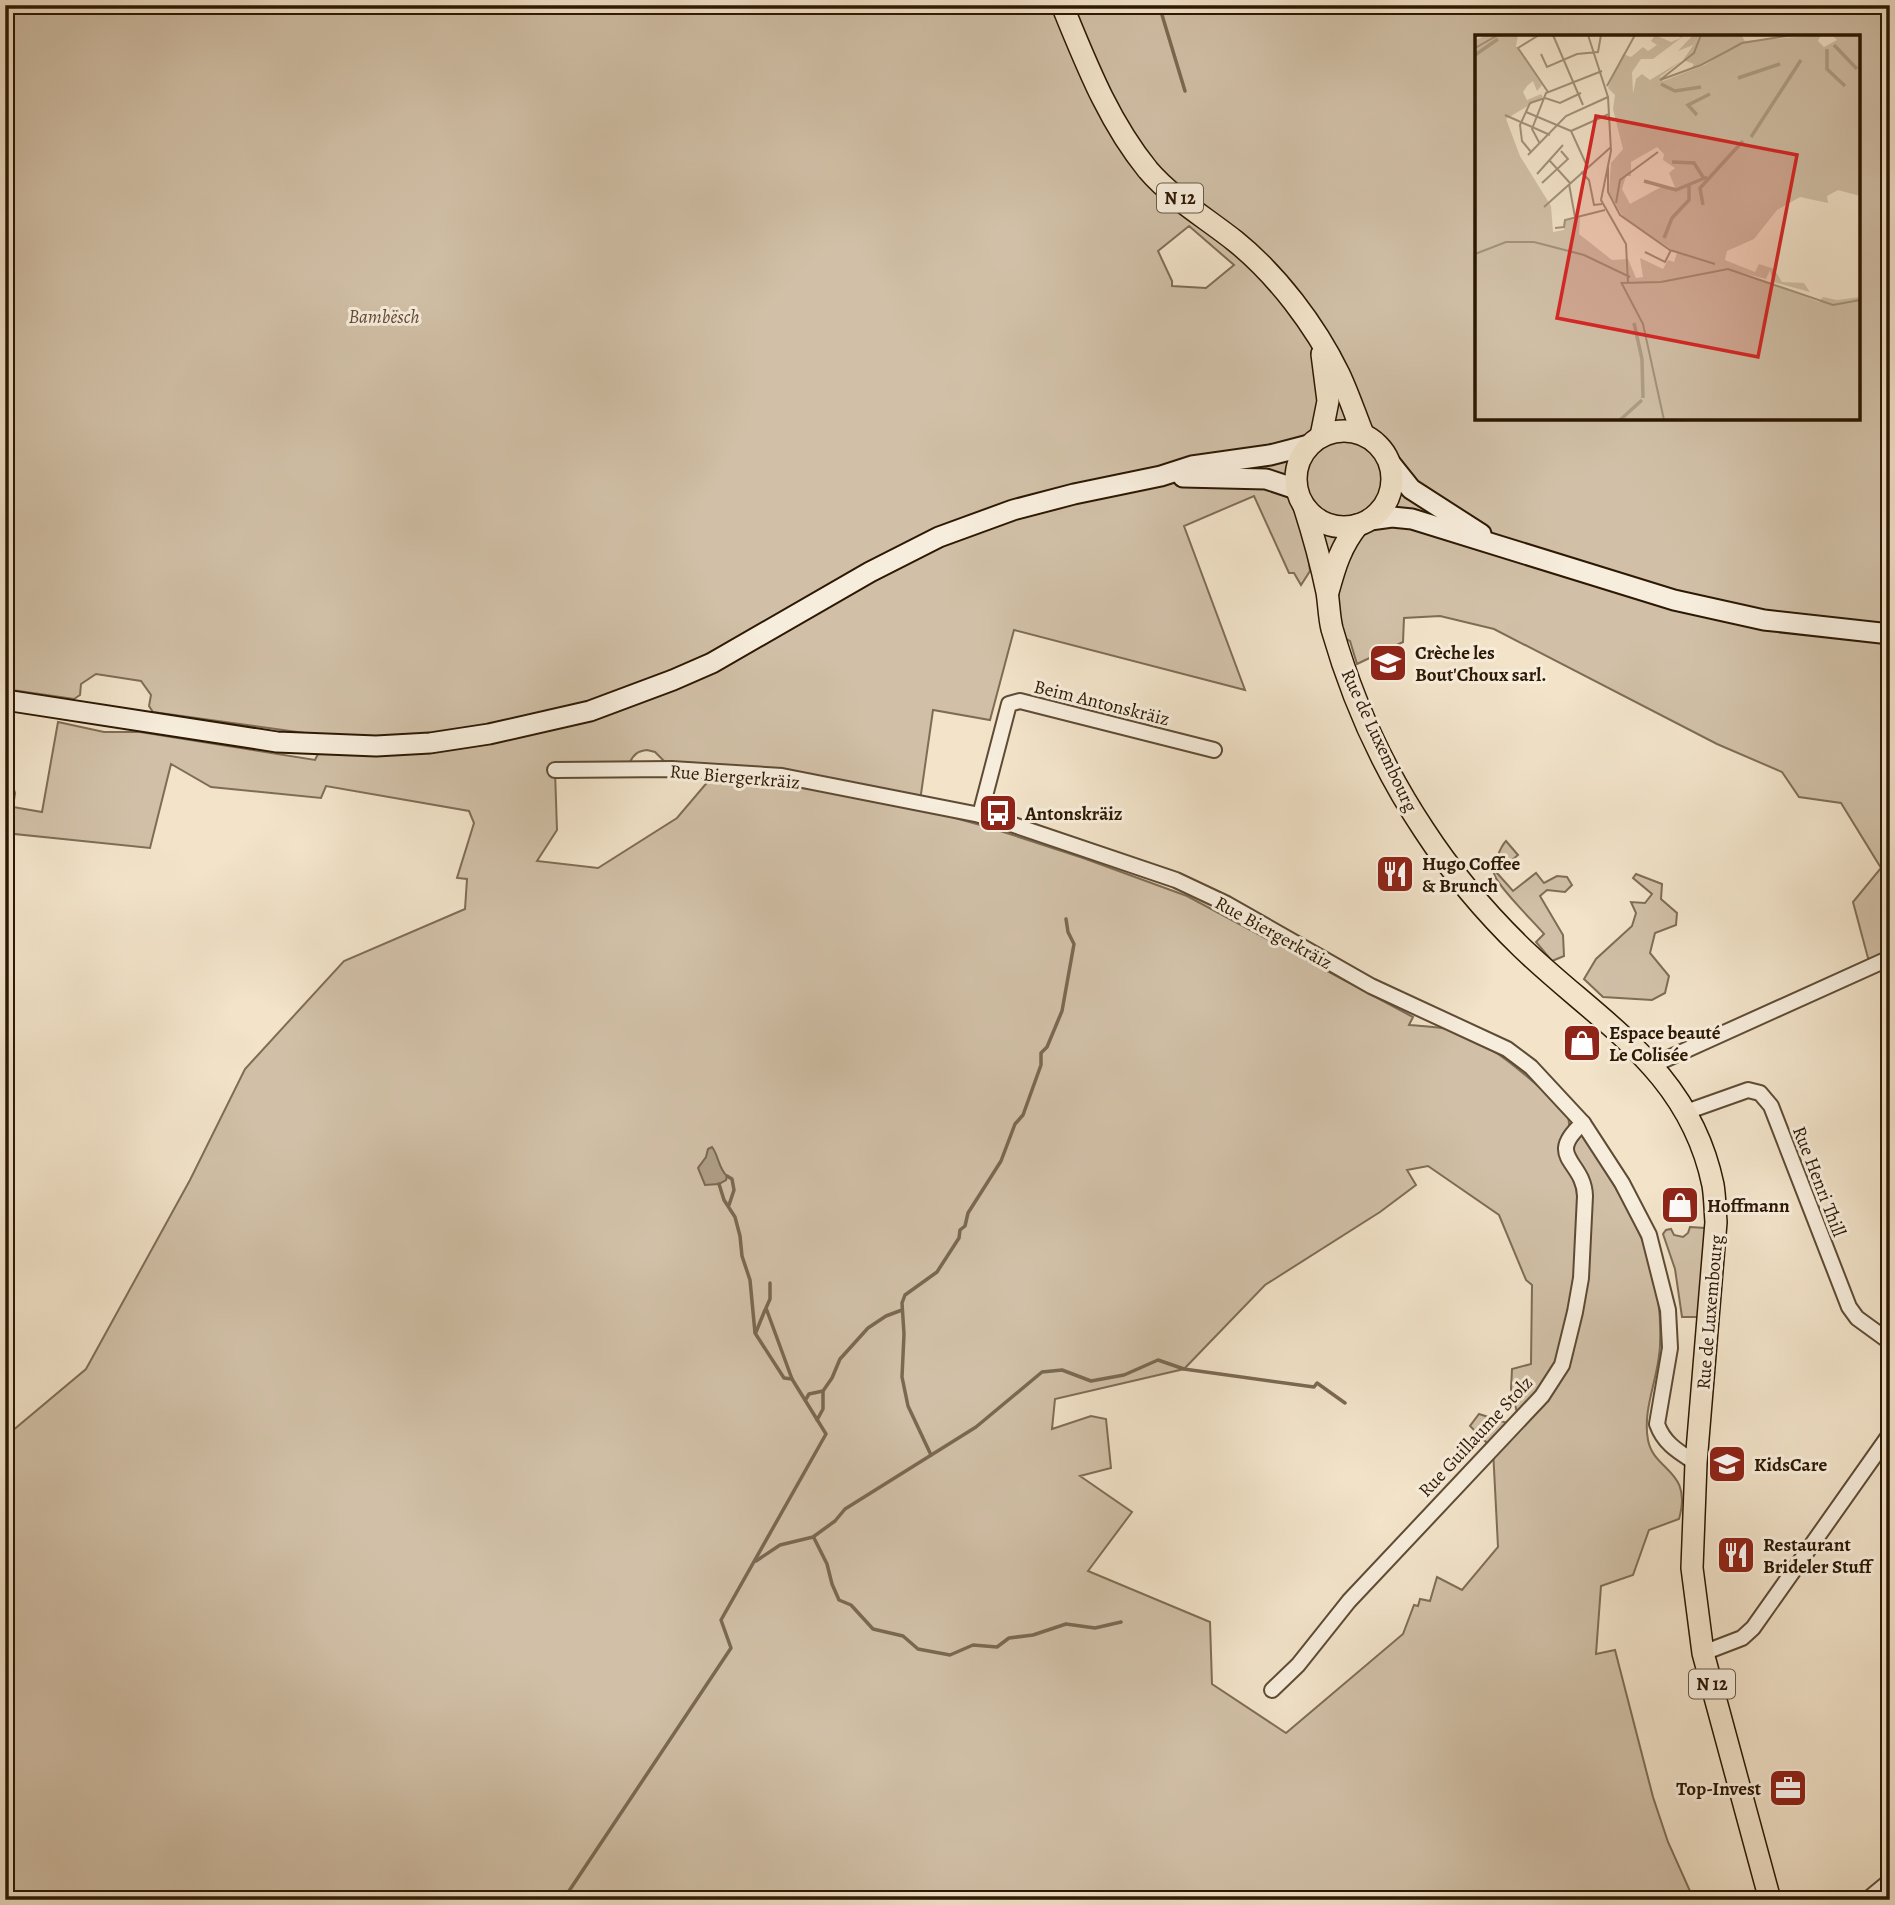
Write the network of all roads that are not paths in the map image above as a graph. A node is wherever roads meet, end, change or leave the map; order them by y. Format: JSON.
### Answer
{"nodes":[{"id":1,"x":1062,"y":5,"type":"edge"},
{"id":2,"x":1321,"y":345,"type":"junction"},
{"id":3,"x":1363,"y":434,"type":"junction"},
{"id":4,"x":1315,"y":440,"type":"junction"},
{"id":5,"x":1391,"y":464,"type":"junction"},
{"id":6,"x":1161,"y":476,"type":"junction"},
{"id":7,"x":1300,"y":497,"type":"junction"},
{"id":8,"x":1364,"y":522,"type":"junction"},
{"id":9,"x":1503,"y":547,"type":"junction"},
{"id":10,"x":1327,"y":594,"type":"junction"},
{"id":11,"x":1890,"y":634,"type":"edge"},
{"id":12,"x":5,"y":700,"type":"edge"},
{"id":13,"x":1214,"y":750,"type":"dead end"},
{"id":14,"x":555,"y":770,"type":"dead end"},
{"id":15,"x":980,"y":814,"type":"junction"},
{"id":16,"x":1890,"y":958,"type":"edge"},
{"id":17,"x":1653,"y":1065,"type":"junction"},
{"id":18,"x":1686,"y":1112,"type":"junction"},
{"id":19,"x":1583,"y":1123,"type":"junction"},
{"id":20,"x":1890,"y":1342,"type":"edge"},
{"id":21,"x":1889,"y":1436,"type":"edge"},
{"id":22,"x":1696,"y":1463,"type":"junction"},
{"id":23,"x":1703,"y":1653,"type":"junction"},
{"id":24,"x":1272,"y":1690,"type":"dead end"},
{"id":25,"x":1890,"y":1881,"type":"edge"},
{"id":26,"x":1770,"y":1900,"type":"edge"},
{"id":27,"x":1867,"y":1900,"type":"edge"}],
"edges":[{"from":1,"to":2,"type":"main road","number":"N 12"},
{"from":2,"to":3,"type":"main road","number":"N 12"},
{"from":2,"to":4,"type":"main road","number":"N 12"},
{"from":3,"to":4,"type":"main road"},
{"from":3,"to":5,"type":"main road"},
{"from":4,"to":6,"type":"main road"},
{"from":4,"to":7,"type":"main road"},
{"from":5,"to":8,"type":"main road"},
{"from":5,"to":9,"type":"main road"},
{"from":6,"to":7,"type":"main road"},
{"from":6,"to":12,"type":"main road"},
{"from":7,"to":8,"type":"main road"},
{"from":7,"to":10,"type":"main road","name":"Rue de Luxembourg","number":"N 12"},
{"from":8,"to":9,"type":"main road"},
{"from":8,"to":10,"type":"main road","name":"Rue de Luxembourg","number":"N 12"},
{"from":9,"to":11,"type":"main road"},
{"from":10,"to":17,"type":"main road","name":"Rue de Luxembourg","number":"N 12"},
{"from":13,"to":15,"type":"street","name":"Beim Antonskräiz"},
{"from":14,"to":15,"type":"street","name":"Rue Biergerkräiz"},
{"from":15,"to":19,"type":"street","name":"Rue Biergerkräiz"},
{"from":16,"to":17,"type":"street"},
{"from":17,"to":18,"type":"main road","name":"Rue de Luxembourg","number":"N 12"},
{"from":18,"to":20,"type":"street","name":"Rue Henri Thill"},
{"from":18,"to":22,"type":"main road","name":"Rue de Luxembourg","number":"N 12"},
{"from":19,"to":22,"type":"street","name":"Rue Biergerkräiz"},
{"from":19,"to":24,"type":"street","name":"Rue Guillaume Stolz"},
{"from":21,"to":23,"type":"street"},
{"from":22,"to":23,"type":"main road","name":"Rue de Luxembourg","number":"N 12"},
{"from":23,"to":26,"type":"main road","name":"Rue de Luxembourg","number":"N 12"},
{"from":25,"to":27,"type":"street"}]}
